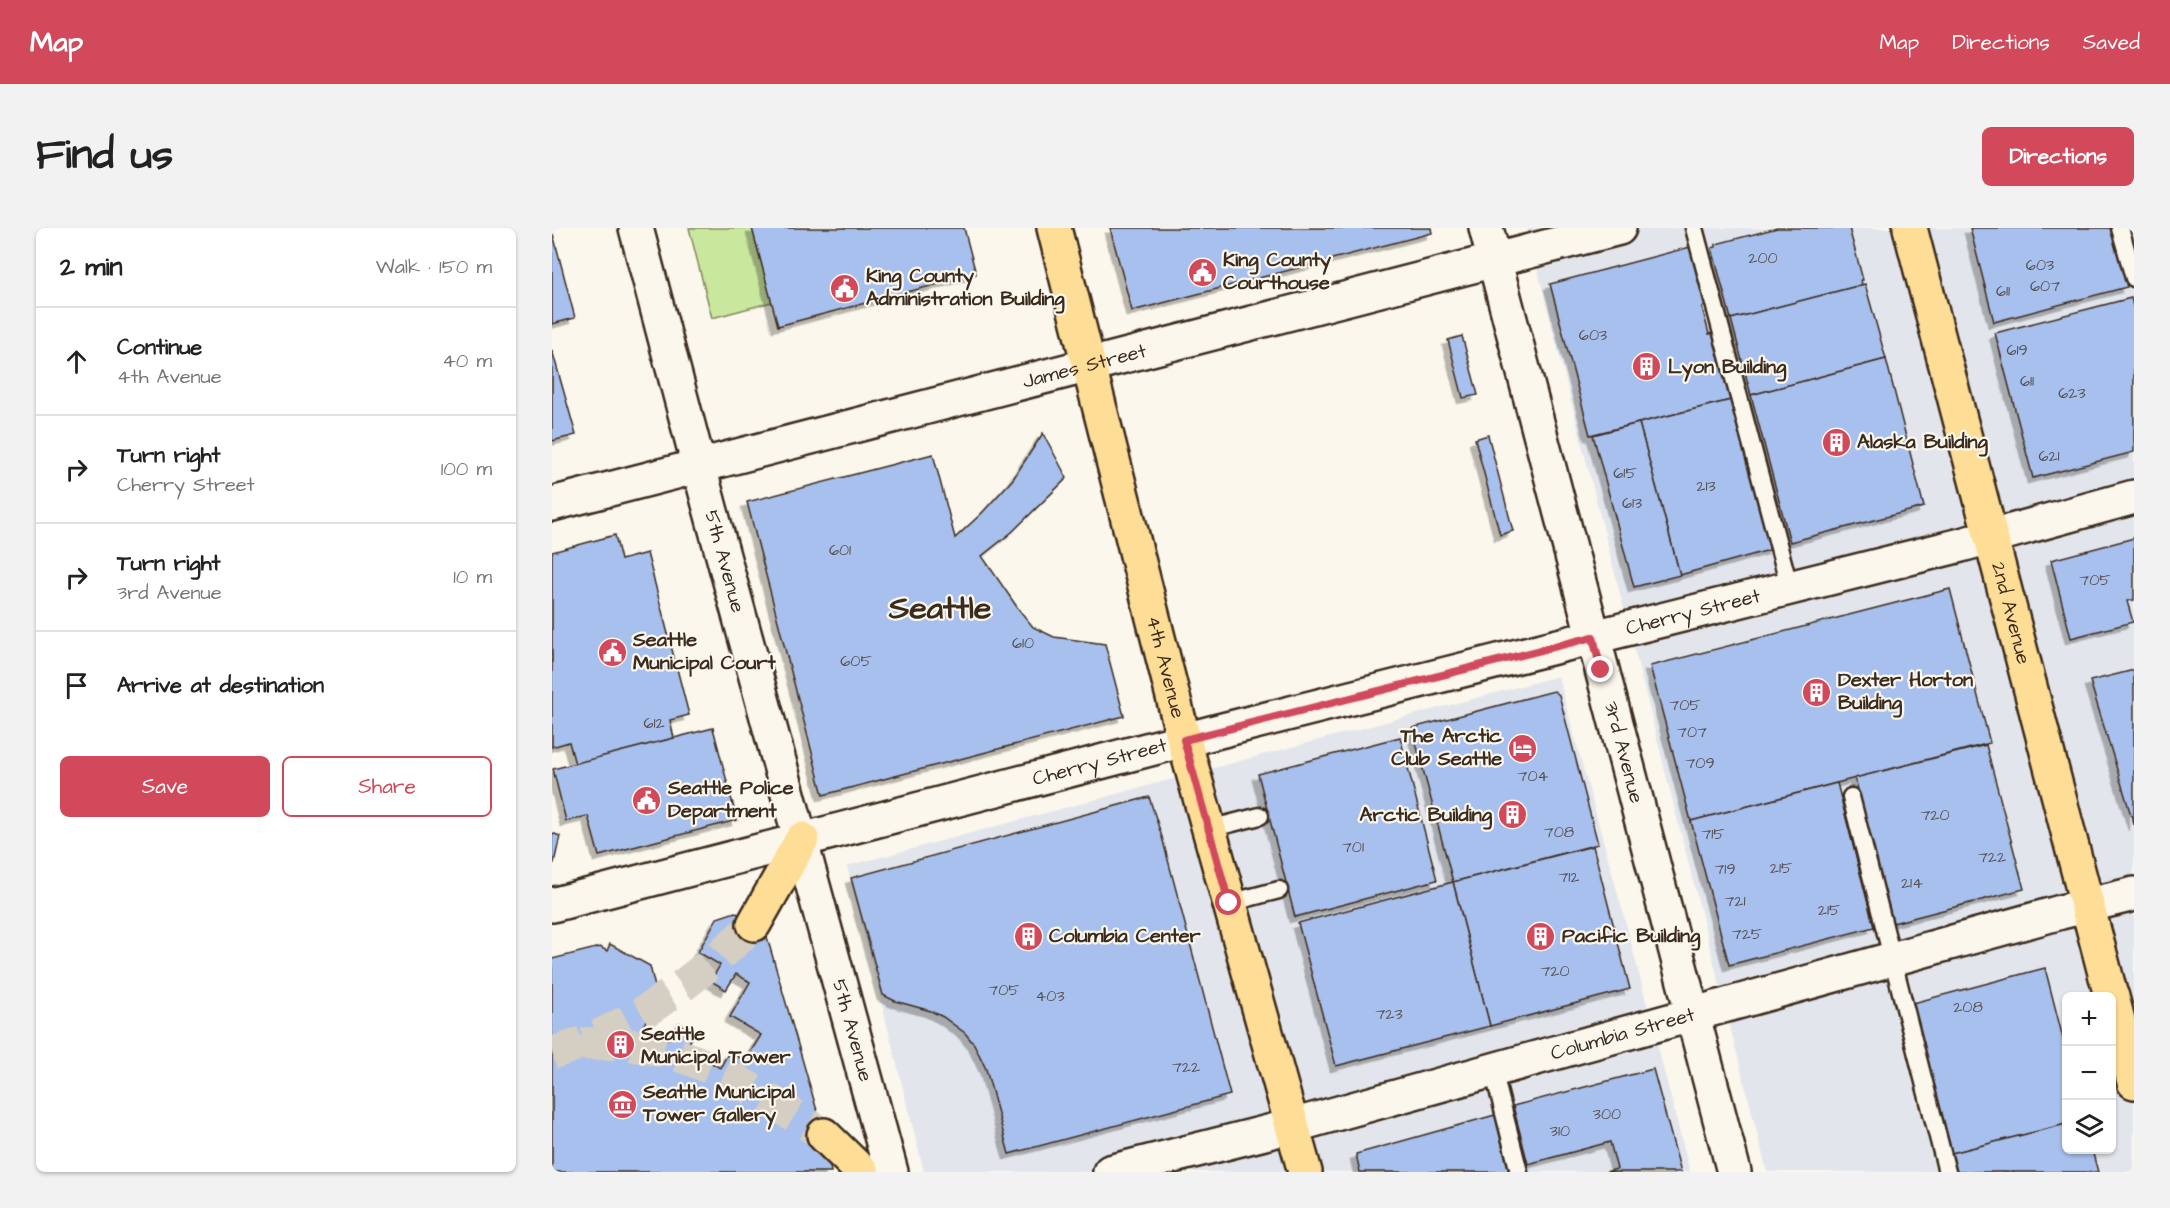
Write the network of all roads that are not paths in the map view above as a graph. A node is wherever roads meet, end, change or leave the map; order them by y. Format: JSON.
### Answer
{"nodes":[{"id":1,"x":636,"y":228,"type":"edge"},
{"id":2,"x":1054,"y":228,"type":"edge"},
{"id":3,"x":1486,"y":228,"type":"edge"},
{"id":4,"x":1619,"y":228,"type":"edge"},
{"id":5,"x":1694,"y":228,"type":"edge"},
{"id":6,"x":1910,"y":228,"type":"edge"},
{"id":7,"x":2120,"y":228,"type":"edge"},
{"id":8,"x":1495,"y":260,"type":"junction"},
{"id":9,"x":2134,"y":278,"type":"edge"},
{"id":10,"x":1088,"y":366,"type":"junction"},
{"id":11,"x":699,"y":466,"type":"junction"},
{"id":12,"x":2134,"y":497,"type":"edge"},
{"id":13,"x":552,"y":504,"type":"edge"},
{"id":14,"x":1990,"y":537,"type":"junction"},
{"id":15,"x":1790,"y":589,"type":"junction"},
{"id":16,"x":1593,"y":637,"type":"junction"},
{"id":17,"x":1184,"y":740,"type":"junction"},
{"id":18,"x":1851,"y":797,"type":"dead end"},
{"id":19,"x":1260,"y":816,"type":"dead end"},
{"id":20,"x":1209,"y":829,"type":"junction"},
{"id":21,"x":802,"y":839,"type":"junction"},
{"id":22,"x":1279,"y":890,"type":"dead end"},
{"id":23,"x":2134,"y":894,"type":"edge"},
{"id":24,"x":1229,"y":903,"type":"junction"},
{"id":25,"x":552,"y":905,"type":"edge"},
{"id":26,"x":2087,"y":906,"type":"junction"},
{"id":27,"x":754,"y":924,"type":"tunnel mouth"},
{"id":28,"x":1893,"y":959,"type":"junction"},
{"id":29,"x":2110,"y":992,"type":"edge"},
{"id":30,"x":1692,"y":1015,"type":"junction"},
{"id":31,"x":2116,"y":1015,"type":"edge"},
{"id":32,"x":1492,"y":1070,"type":"junction"},
{"id":33,"x":2134,"y":1082,"type":"edge"},
{"id":34,"x":1292,"y":1126,"type":"junction"},
{"id":35,"x":824,"y":1135,"type":"tunnel mouth"},
{"id":36,"x":1189,"y":1162,"type":"edge"},
{"id":37,"x":862,"y":1172,"type":"edge"},
{"id":38,"x":891,"y":1172,"type":"edge"},
{"id":39,"x":1110,"y":1172,"type":"edge"},
{"id":40,"x":1305,"y":1172,"type":"edge"},
{"id":41,"x":1519,"y":1172,"type":"edge"},
{"id":42,"x":1734,"y":1172,"type":"edge"},
{"id":43,"x":1947,"y":1172,"type":"edge"}],
"edges":[{"from":1,"to":11,"type":"main road","name":"5th Avenue"},
{"from":2,"to":10,"type":"main road","name":"4th Avenue"},
{"from":3,"to":8,"type":"main road","name":"3rd Avenue"},
{"from":4,"to":8,"type":"main road","name":"James Street"},
{"from":5,"to":15,"type":"lane"},
{"from":6,"to":14,"type":"main road","name":"2nd Avenue"},
{"from":7,"to":9,"type":"lane"},
{"from":8,"to":10,"type":"main road","name":"James Street"},
{"from":8,"to":16,"type":"main road","name":"3rd Avenue"},
{"from":10,"to":11,"type":"main road","name":"James Street"},
{"from":10,"to":17,"type":"main road","name":"4th Avenue"},
{"from":11,"to":13,"type":"main road","name":"James Street"},
{"from":11,"to":21,"type":"main road","name":"5th Avenue"},
{"from":12,"to":14,"type":"main road","name":"Cherry Street"},
{"from":14,"to":15,"type":"main road","name":"Cherry Street"},
{"from":14,"to":26,"type":"main road","name":"2nd Avenue"},
{"from":15,"to":16,"type":"main road","name":"Cherry Street"},
{"from":16,"to":17,"type":"main road","name":"Cherry Street"},
{"from":16,"to":30,"type":"main road","name":"3rd Avenue"},
{"from":17,"to":20,"type":"main road","name":"4th Avenue"},
{"from":17,"to":21,"type":"main road","name":"Cherry Street"},
{"from":18,"to":28,"type":"lane"},
{"from":19,"to":20,"type":"lane"},
{"from":20,"to":24,"type":"main road","name":"4th Avenue"},
{"from":21,"to":25,"type":"main road","name":"Cherry Street"},
{"from":21,"to":27,"type":"main road"},
{"from":21,"to":38,"type":"main road","name":"5th Avenue"},
{"from":22,"to":24,"type":"lane"},
{"from":23,"to":26,"type":"main road","name":"Columbia Street"},
{"from":24,"to":34,"type":"main road","name":"4th Avenue"},
{"from":26,"to":28,"type":"main road","name":"Columbia Street"},
{"from":26,"to":29,"type":"main road","name":"2nd Avenue"},
{"from":28,"to":30,"type":"main road","name":"Columbia Street"},
{"from":28,"to":43,"type":"lane"},
{"from":30,"to":32,"type":"main road","name":"Columbia Street"},
{"from":30,"to":42,"type":"main road","name":"3rd Avenue"},
{"from":31,"to":33,"type":"main road","name":"2nd Avenue"},
{"from":32,"to":34,"type":"main road","name":"Columbia Street"},
{"from":32,"to":41,"type":"lane"},
{"from":34,"to":36,"type":"main road","name":"Columbia Street"},
{"from":34,"to":40,"type":"main road","name":"4th Avenue"},
{"from":35,"to":37,"type":"main road"},
{"from":36,"to":39,"type":"main road","name":"Columbia Street"}]}
